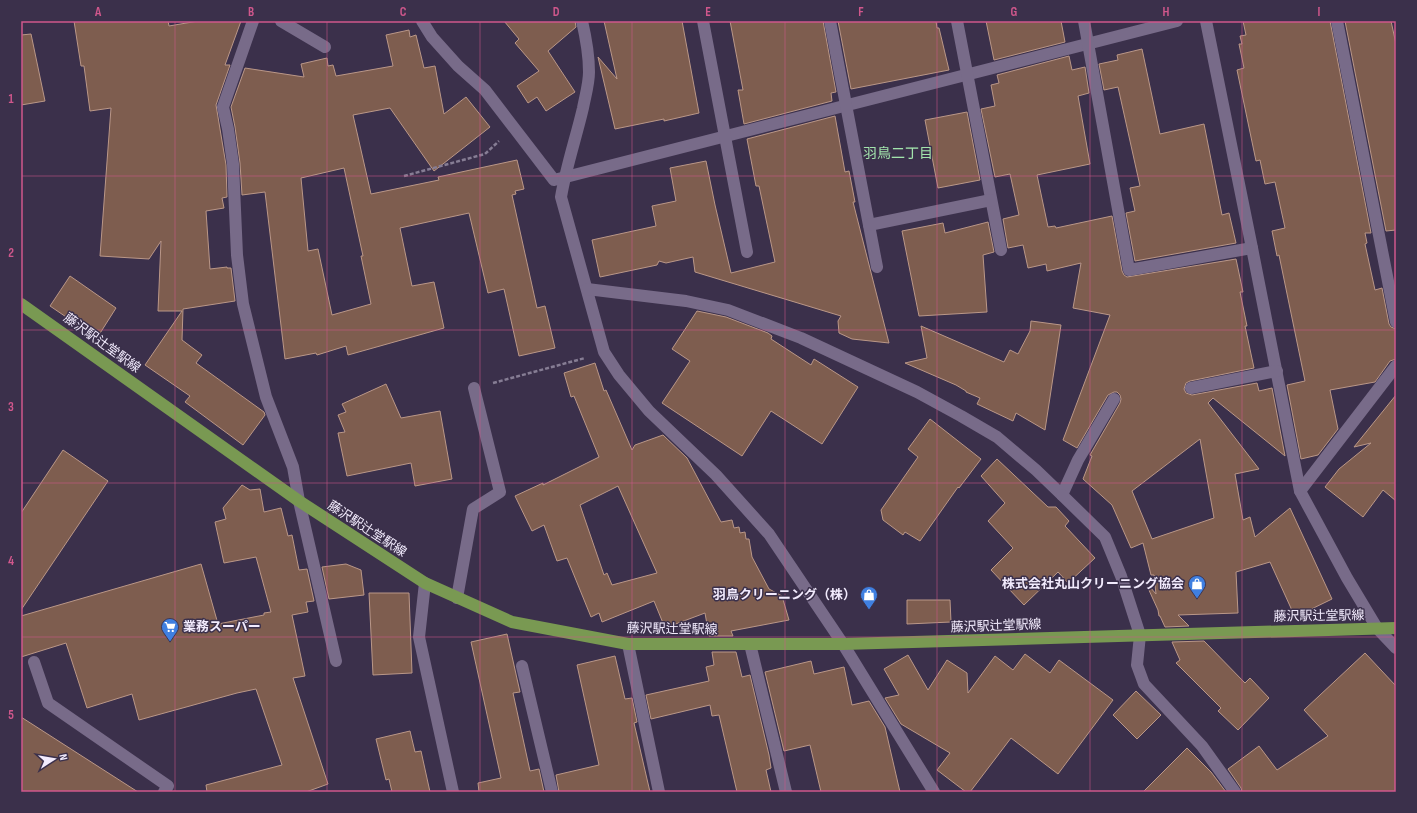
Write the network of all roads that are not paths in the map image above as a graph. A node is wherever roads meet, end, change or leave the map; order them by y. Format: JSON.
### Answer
{"nodes":[{"id":1,"x":253,"y":21,"type":"edge"},
{"id":2,"x":280,"y":21,"type":"edge"},
{"id":3,"x":422,"y":21,"type":"edge"},
{"id":4,"x":582,"y":21,"type":"edge"},
{"id":5,"x":703,"y":21,"type":"edge"},
{"id":6,"x":830,"y":21,"type":"edge"},
{"id":7,"x":957,"y":21,"type":"edge"},
{"id":8,"x":1084,"y":21,"type":"edge"},
{"id":9,"x":1177,"y":21,"type":"edge"},
{"id":10,"x":1206,"y":21,"type":"edge"},
{"id":11,"x":1337,"y":21,"type":"edge"},
{"id":12,"x":1088,"y":44,"type":"junction"},
{"id":13,"x":325,"y":47,"type":"dead end"},
{"id":14,"x":967,"y":74,"type":"junction"},
{"id":15,"x":846,"y":106,"type":"junction"},
{"id":16,"x":724,"y":136,"type":"junction"},
{"id":17,"x":565,"y":176,"type":"junction"},
{"id":18,"x":991,"y":200,"type":"junction"},
{"id":19,"x":869,"y":224,"type":"junction"},
{"id":20,"x":1252,"y":248,"type":"junction"},
{"id":21,"x":1001,"y":250,"type":"dead end"},
{"id":22,"x":747,"y":252,"type":"dead end"},
{"id":23,"x":877,"y":267,"type":"dead end"},
{"id":24,"x":587,"y":289,"type":"junction"},
{"id":25,"x":21,"y":304,"type":"edge"},
{"id":26,"x":1396,"y":322,"type":"edge"},
{"id":27,"x":1396,"y":366,"type":"edge"},
{"id":28,"x":1277,"y":371,"type":"junction"},
{"id":29,"x":474,"y":388,"type":"road end"},
{"id":30,"x":1191,"y":388,"type":"dead end"},
{"id":31,"x":1114,"y":399,"type":"dead end"},
{"id":32,"x":1300,"y":491,"type":"junction"},
{"id":33,"x":1062,"y":495,"type":"junction"},
{"id":34,"x":299,"y":501,"type":"junction"},
{"id":35,"x":425,"y":583,"type":"junction"},
{"id":36,"x":457,"y":598,"type":"junction"},
{"id":37,"x":1377,"y":628,"type":"junction"},
{"id":38,"x":1396,"y":628,"type":"edge"},
{"id":39,"x":1140,"y":635,"type":"junction"},
{"id":40,"x":628,"y":644,"type":"junction"},
{"id":41,"x":750,"y":644,"type":"junction"},
{"id":42,"x":843,"y":644,"type":"junction"},
{"id":43,"x":1396,"y":648,"type":"edge"},
{"id":44,"x":336,"y":661,"type":"dead end"},
{"id":45,"x":34,"y":662,"type":"dead end"},
{"id":46,"x":522,"y":666,"type":"dead end"},
{"id":47,"x":164,"y":792,"type":"edge"},
{"id":48,"x":453,"y":792,"type":"edge"},
{"id":49,"x":552,"y":792,"type":"edge"},
{"id":50,"x":659,"y":792,"type":"edge"},
{"id":51,"x":786,"y":792,"type":"edge"},
{"id":52,"x":934,"y":792,"type":"edge"},
{"id":53,"x":1235,"y":792,"type":"edge"}],
"edges":[{"from":1,"to":34,"type":"street"},
{"from":2,"to":13,"type":"street"},
{"from":3,"to":17,"type":"street"},
{"from":4,"to":17,"type":"street"},
{"from":5,"to":16,"type":"street"},
{"from":6,"to":15,"type":"street"},
{"from":7,"to":14,"type":"street"},
{"from":8,"to":12,"type":"street"},
{"from":9,"to":12,"type":"street"},
{"from":10,"to":20,"type":"street"},
{"from":11,"to":26,"type":"street"},
{"from":12,"to":14,"type":"street"},
{"from":12,"to":20,"type":"street"},
{"from":14,"to":15,"type":"street"},
{"from":14,"to":18,"type":"street"},
{"from":15,"to":16,"type":"street"},
{"from":15,"to":19,"type":"street"},
{"from":16,"to":17,"type":"street"},
{"from":16,"to":22,"type":"street"},
{"from":17,"to":24,"type":"street"},
{"from":18,"to":19,"type":"street"},
{"from":18,"to":21,"type":"street"},
{"from":19,"to":23,"type":"street"},
{"from":20,"to":28,"type":"street"},
{"from":24,"to":33,"type":"street"},
{"from":24,"to":42,"type":"street"},
{"from":25,"to":34,"type":"main road","name":"藤沢駅辻堂駅線"},
{"from":27,"to":32,"type":"street"},
{"from":28,"to":30,"type":"street"},
{"from":28,"to":32,"type":"street"},
{"from":29,"to":36,"type":"street"},
{"from":31,"to":33,"type":"street"},
{"from":32,"to":37,"type":"street"},
{"from":33,"to":39,"type":"street"},
{"from":34,"to":35,"type":"main road","name":"藤沢駅辻堂駅線"},
{"from":34,"to":44,"type":"street"},
{"from":35,"to":36,"type":"main road","name":"藤沢駅辻堂駅線"},
{"from":35,"to":48,"type":"street"},
{"from":36,"to":40,"type":"main road","name":"藤沢駅辻堂駅線"},
{"from":37,"to":38,"type":"main road","name":"藤沢駅辻堂駅線"},
{"from":37,"to":39,"type":"main road","name":"藤沢駅辻堂駅線"},
{"from":37,"to":43,"type":"street"},
{"from":39,"to":42,"type":"main road","name":"藤沢駅辻堂駅線"},
{"from":39,"to":53,"type":"street"},
{"from":40,"to":41,"type":"main road","name":"藤沢駅辻堂駅線"},
{"from":40,"to":50,"type":"street"},
{"from":41,"to":42,"type":"main road","name":"藤沢駅辻堂駅線"},
{"from":41,"to":51,"type":"street"},
{"from":42,"to":52,"type":"street"},
{"from":45,"to":47,"type":"street"},
{"from":46,"to":49,"type":"street"}]}
